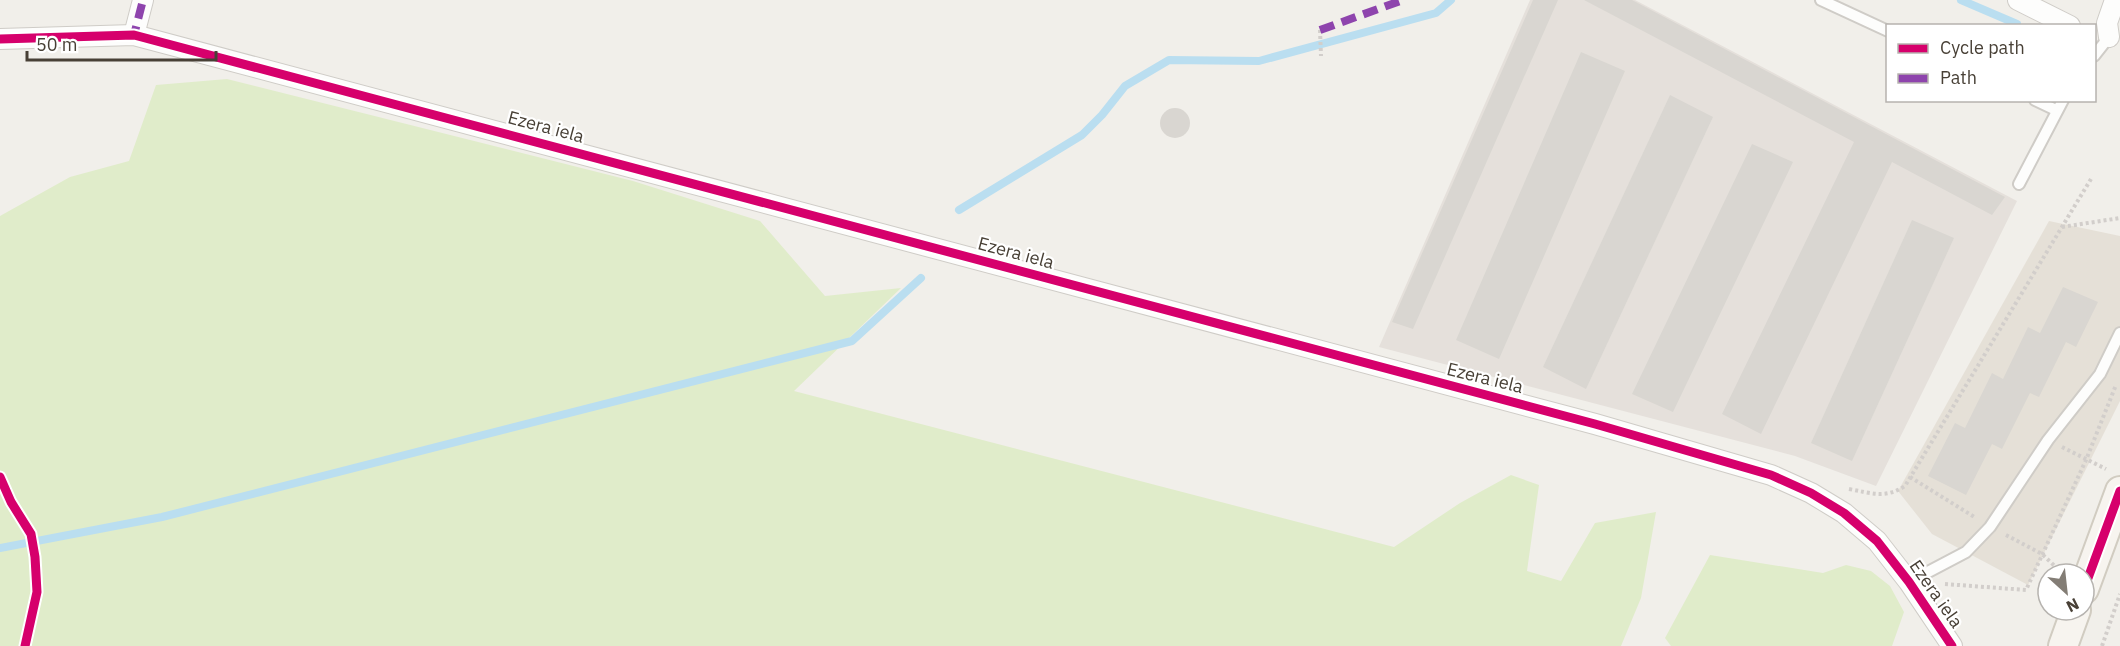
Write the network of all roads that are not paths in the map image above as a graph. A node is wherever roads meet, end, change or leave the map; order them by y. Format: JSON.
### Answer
{"nodes":[{"id":1,"x":144,"y":0,"type":"edge"},
{"id":2,"x":1821,"y":0,"type":"edge"},
{"id":3,"x":2018,"y":0,"type":"edge"},
{"id":4,"x":2115,"y":0,"type":"edge"},
{"id":5,"x":2066,"y":24,"type":"edge"},
{"id":6,"x":1886,"y":31,"type":"edge"},
{"id":7,"x":134,"y":35,"type":"junction"},
{"id":8,"x":0,"y":39,"type":"edge"},
{"id":9,"x":2108,"y":40,"type":"edge"},
{"id":10,"x":2096,"y":54,"type":"edge"},
{"id":11,"x":2039,"y":102,"type":"edge"},
{"id":12,"x":2062,"y":102,"type":"edge"},
{"id":13,"x":2056,"y":110,"type":"junction"},
{"id":14,"x":2019,"y":184,"type":"dead end"},
{"id":15,"x":2120,"y":333,"type":"edge"},
{"id":16,"x":2116,"y":481,"type":"edge"},
{"id":17,"x":2092,"y":562,"type":"edge"},
{"id":18,"x":1909,"y":582,"type":"junction"},
{"id":19,"x":2072,"y":622,"type":"edge"},
{"id":20,"x":1952,"y":646,"type":"edge"},
{"id":21,"x":2063,"y":646,"type":"edge"}],
"edges":[{"from":1,"to":7,"type":"street"},
{"from":2,"to":6,"type":"lane"},
{"from":3,"to":5,"type":"street"},
{"from":4,"to":9,"type":"street"},
{"from":7,"to":8,"type":"street","name":"Ezera iela"},
{"from":7,"to":18,"type":"street","name":"Ezera iela"},
{"from":9,"to":10,"type":"lane"},
{"from":11,"to":13,"type":"lane"},
{"from":12,"to":13,"type":"lane"},
{"from":13,"to":14,"type":"lane"},
{"from":15,"to":18,"type":"lane"},
{"from":16,"to":17,"type":"main road"},
{"from":18,"to":20,"type":"street","name":"Ezera iela"},
{"from":19,"to":21,"type":"main road"}]}
